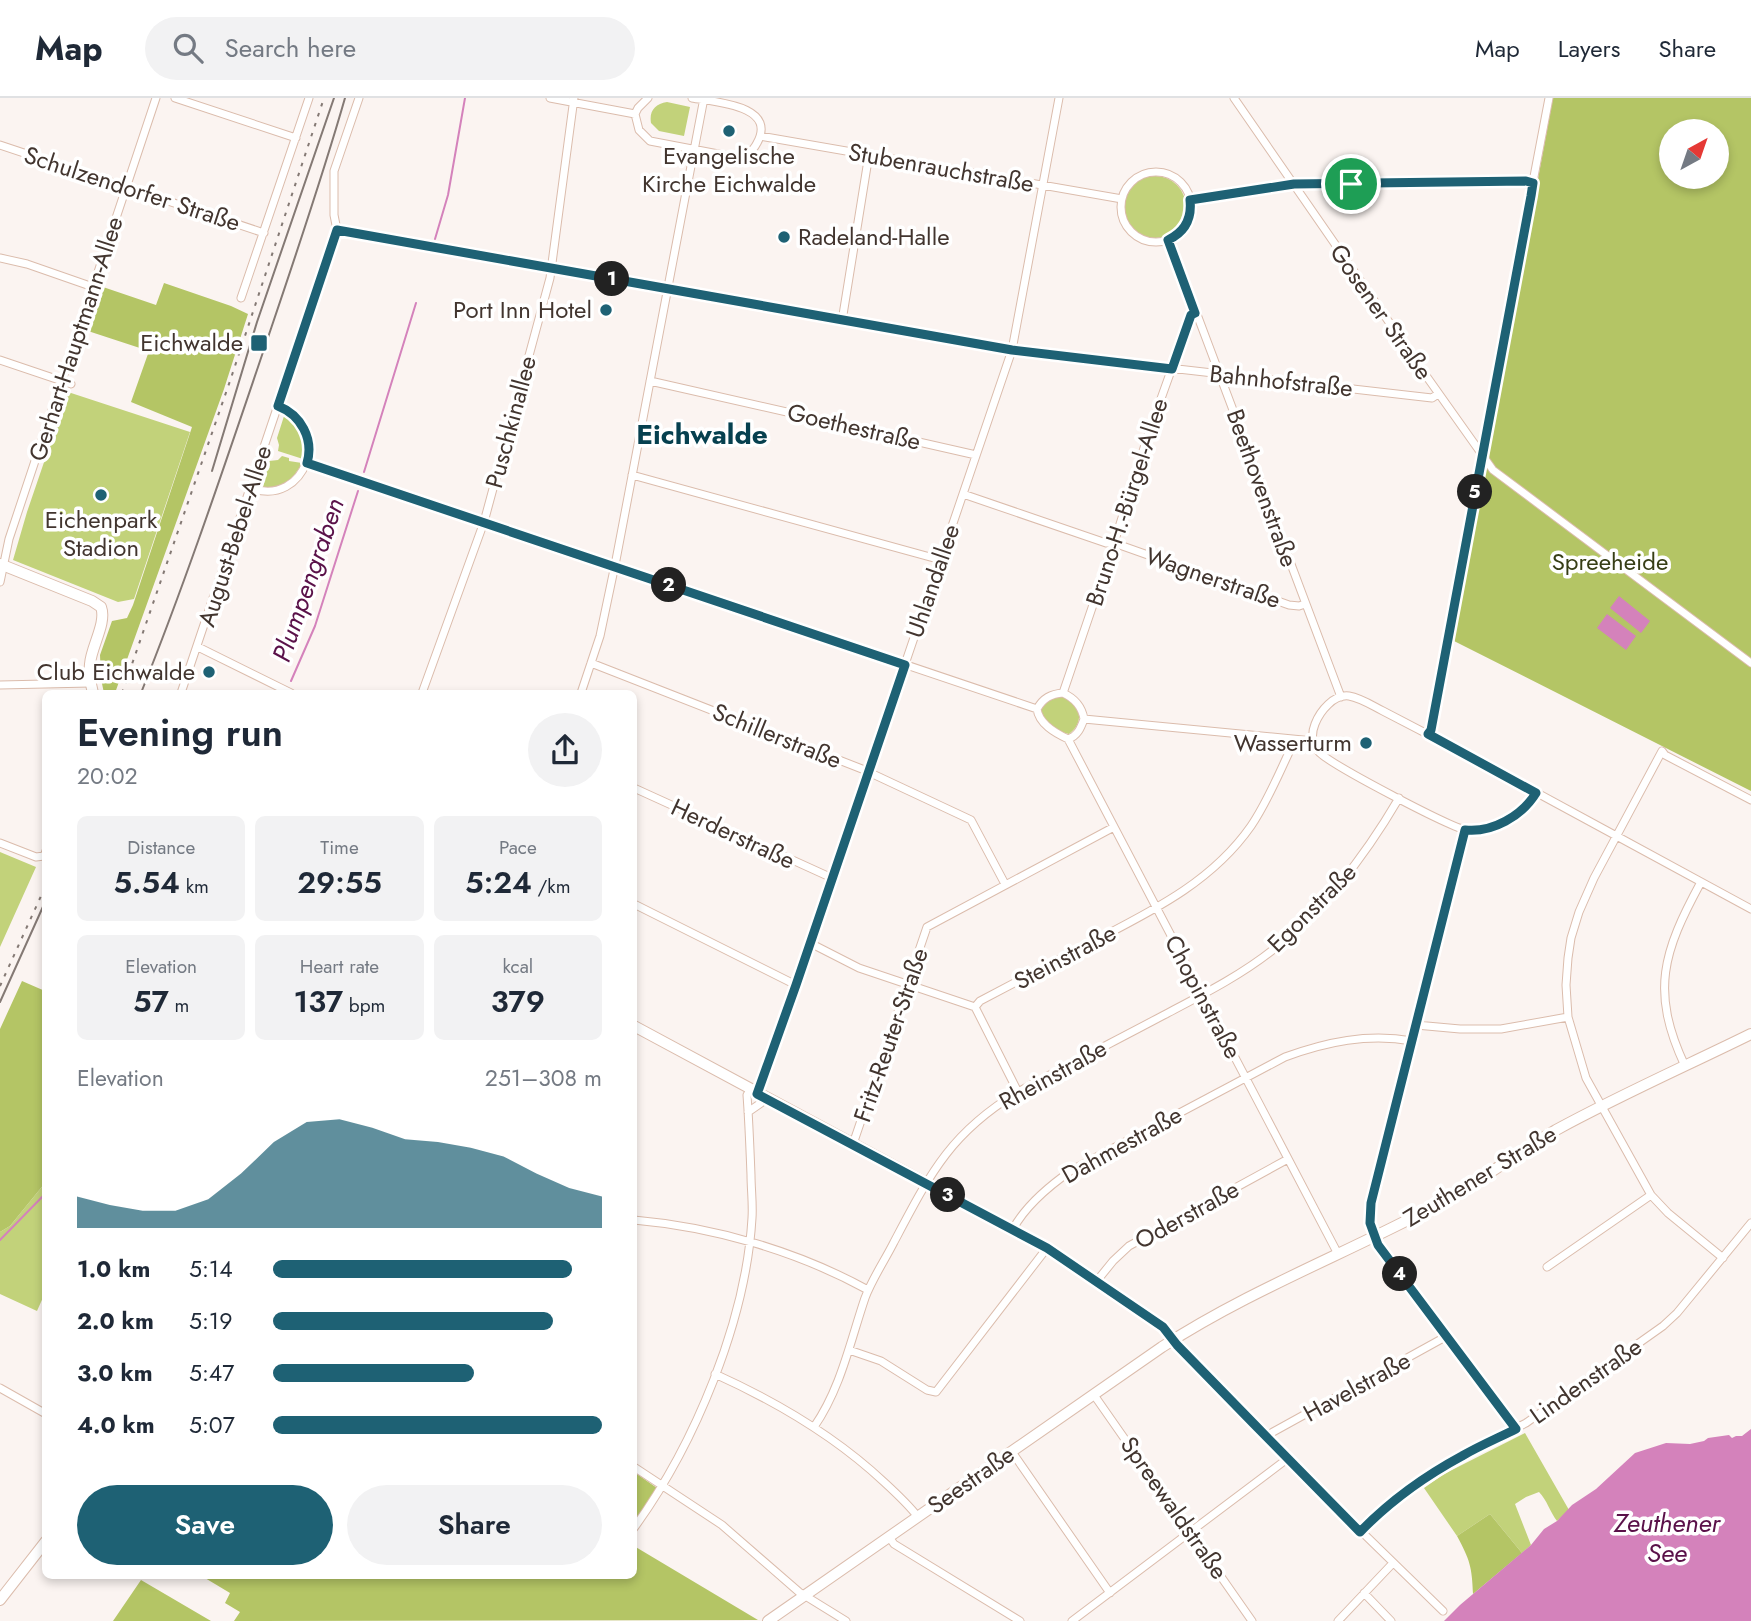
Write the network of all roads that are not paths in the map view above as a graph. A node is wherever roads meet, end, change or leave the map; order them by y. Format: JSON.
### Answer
{"nodes":[{"id":1,"x":156,"y":98,"type":"edge"},
{"id":2,"x":175,"y":98,"type":"edge"},
{"id":3,"x":309,"y":98,"type":"edge"},
{"id":4,"x":359,"y":98,"type":"edge"},
{"id":5,"x":550,"y":98,"type":"edge"},
{"id":6,"x":648,"y":98,"type":"edge"},
{"id":7,"x":692,"y":98,"type":"edge"},
{"id":8,"x":1059,"y":98,"type":"edge"},
{"id":9,"x":1234,"y":98,"type":"edge"},
{"id":10,"x":1549,"y":98,"type":"edge"},
{"id":11,"x":703,"y":99,"type":"edge"},
{"id":12,"x":573,"y":100,"type":"edge"},
{"id":13,"x":635,"y":114,"type":"junction"},
{"id":14,"x":760,"y":136,"type":"junction"},
{"id":15,"x":296,"y":138,"type":"junction"},
{"id":16,"x":0,"y":145,"type":"edge"},
{"id":17,"x":694,"y":150,"type":"junction"},
{"id":18,"x":869,"y":155,"type":"junction"},
{"id":19,"x":1533,"y":183,"type":"junction"},
{"id":20,"x":1294,"y":184,"type":"junction"},
{"id":21,"x":1042,"y":186,"type":"junction"},
{"id":22,"x":126,"y":187,"type":"junction"},
{"id":23,"x":1122,"y":199,"type":"junction"},
{"id":24,"x":1190,"y":200,"type":"junction"},
{"id":25,"x":337,"y":230,"type":"junction"},
{"id":26,"x":264,"y":233,"type":"junction"},
{"id":27,"x":1168,"y":240,"type":"junction"},
{"id":28,"x":0,"y":258,"type":"edge"},
{"id":29,"x":552,"y":268,"type":"junction"},
{"id":30,"x":93,"y":287,"type":"junction"},
{"id":31,"x":669,"y":288,"type":"junction"},
{"id":32,"x":241,"y":298,"type":"dead end"},
{"id":33,"x":1195,"y":313,"type":"junction"},
{"id":34,"x":842,"y":321,"type":"junction"},
{"id":35,"x":1012,"y":350,"type":"junction"},
{"id":36,"x":0,"y":360,"type":"edge"},
{"id":37,"x":1172,"y":369,"type":"junction"},
{"id":38,"x":1219,"y":374,"type":"junction"},
{"id":39,"x":62,"y":381,"type":"junction"},
{"id":40,"x":650,"y":381,"type":"junction"},
{"id":41,"x":71,"y":383,"type":"dead end"},
{"id":42,"x":1438,"y":394,"type":"junction"},
{"id":43,"x":278,"y":406,"type":"junction"},
{"id":44,"x":976,"y":455,"type":"junction"},
{"id":45,"x":1482,"y":457,"type":"junction"},
{"id":46,"x":307,"y":463,"type":"junction"},
{"id":47,"x":632,"y":475,"type":"junction"},
{"id":48,"x":251,"y":488,"type":"junction"},
{"id":49,"x":963,"y":494,"type":"junction"},
{"id":50,"x":484,"y":522,"type":"junction"},
{"id":51,"x":1114,"y":543,"type":"junction"},
{"id":52,"x":941,"y":560,"type":"junction"},
{"id":53,"x":2,"y":565,"type":"edge"},
{"id":54,"x":615,"y":566,"type":"junction"},
{"id":55,"x":0,"y":582,"type":"edge"},
{"id":56,"x":1305,"y":604,"type":"junction"},
{"id":57,"x":198,"y":647,"type":"junction"},
{"id":58,"x":592,"y":663,"type":"junction"},
{"id":59,"x":1751,"y":663,"type":"edge"},
{"id":60,"x":905,"y":665,"type":"junction"},
{"id":61,"x":0,"y":685,"type":"edge"},
{"id":62,"x":92,"y":688,"type":"edge"},
{"id":63,"x":182,"y":690,"type":"edge"},
{"id":64,"x":285,"y":690,"type":"edge"},
{"id":65,"x":423,"y":690,"type":"edge"},
{"id":66,"x":582,"y":690,"type":"edge"},
{"id":67,"x":1063,"y":694,"type":"junction"},
{"id":68,"x":1341,"y":697,"type":"junction"},
{"id":69,"x":1037,"y":709,"type":"junction"},
{"id":70,"x":1084,"y":719,"type":"junction"},
{"id":71,"x":1428,"y":734,"type":"junction"},
{"id":72,"x":1068,"y":739,"type":"junction"},
{"id":73,"x":1292,"y":740,"type":"junction"},
{"id":74,"x":1313,"y":741,"type":"junction"},
{"id":75,"x":868,"y":772,"type":"junction"},
{"id":76,"x":637,"y":789,"type":"edge"},
{"id":77,"x":1536,"y":793,"type":"junction"},
{"id":78,"x":1399,"y":798,"type":"junction"},
{"id":79,"x":1751,"y":800,"type":"edge"},
{"id":80,"x":1114,"y":827,"type":"junction"},
{"id":81,"x":1465,"y":830,"type":"junction"},
{"id":82,"x":1614,"y":839,"type":"junction"},
{"id":83,"x":0,"y":843,"type":"edge"},
{"id":84,"x":42,"y":854,"type":"edge"},
{"id":85,"x":832,"y":878,"type":"junction"},
{"id":86,"x":1701,"y":882,"type":"junction"},
{"id":87,"x":1005,"y":884,"type":"junction"},
{"id":88,"x":637,"y":906,"type":"edge"},
{"id":89,"x":1156,"y":908,"type":"junction"},
{"id":90,"x":1751,"y":909,"type":"edge"},
{"id":91,"x":810,"y":943,"type":"junction"},
{"id":92,"x":796,"y":985,"type":"junction"},
{"id":93,"x":908,"y":985,"type":"junction"},
{"id":94,"x":1202,"y":995,"type":"junction"},
{"id":95,"x":975,"y":1007,"type":"junction"},
{"id":96,"x":1568,"y":1017,"type":"junction"},
{"id":97,"x":1416,"y":1025,"type":"junction"},
{"id":98,"x":637,"y":1028,"type":"edge"},
{"id":99,"x":1751,"y":1034,"type":"edge"},
{"id":100,"x":1412,"y":1041,"type":"junction"},
{"id":101,"x":1685,"y":1066,"type":"junction"},
{"id":102,"x":1246,"y":1079,"type":"junction"},
{"id":103,"x":1017,"y":1092,"type":"junction"},
{"id":104,"x":757,"y":1094,"type":"junction"},
{"id":105,"x":1601,"y":1107,"type":"junction"},
{"id":106,"x":748,"y":1112,"type":"junction"},
{"id":107,"x":853,"y":1144,"type":"junction"},
{"id":108,"x":1287,"y":1159,"type":"junction"},
{"id":109,"x":926,"y":1183,"type":"junction"},
{"id":110,"x":1651,"y":1195,"type":"junction"},
{"id":111,"x":637,"y":1220,"type":"edge"},
{"id":112,"x":1751,"y":1223,"type":"edge"},
{"id":113,"x":1013,"y":1229,"type":"junction"},
{"id":114,"x":1374,"y":1237,"type":"junction"},
{"id":115,"x":750,"y":1242,"type":"junction"},
{"id":116,"x":1047,"y":1248,"type":"junction"},
{"id":117,"x":1338,"y":1255,"type":"junction"},
{"id":118,"x":1723,"y":1258,"type":"junction"},
{"id":119,"x":1547,"y":1267,"type":"dead end"},
{"id":120,"x":1096,"y":1282,"type":"junction"},
{"id":121,"x":868,"y":1290,"type":"junction"},
{"id":122,"x":1447,"y":1336,"type":"junction"},
{"id":123,"x":1174,"y":1340,"type":"junction"},
{"id":124,"x":849,"y":1350,"type":"junction"},
{"id":125,"x":715,"y":1374,"type":"junction"},
{"id":126,"x":1,"y":1392,"type":"edge"},
{"id":127,"x":1094,"y":1395,"type":"junction"},
{"id":128,"x":42,"y":1412,"type":"edge"},
{"id":129,"x":814,"y":1427,"type":"junction"},
{"id":130,"x":1516,"y":1429,"type":"junction"},
{"id":131,"x":1266,"y":1438,"type":"junction"},
{"id":132,"x":1012,"y":1451,"type":"junction"},
{"id":133,"x":1287,"y":1459,"type":"junction"},
{"id":134,"x":637,"y":1469,"type":"edge"},
{"id":135,"x":661,"y":1485,"type":"junction"},
{"id":136,"x":918,"y":1517,"type":"junction"},
{"id":137,"x":637,"y":1524,"type":"edge"},
{"id":138,"x":1191,"y":1532,"type":"junction"},
{"id":139,"x":1360,"y":1532,"type":"junction"},
{"id":140,"x":889,"y":1538,"type":"junction"},
{"id":141,"x":42,"y":1546,"type":"edge"},
{"id":142,"x":1393,"y":1563,"type":"junction"},
{"id":143,"x":1110,"y":1593,"type":"junction"},
{"id":144,"x":1364,"y":1593,"type":"junction"},
{"id":145,"x":805,"y":1595,"type":"junction"},
{"id":146,"x":0,"y":1600,"type":"edge"},
{"id":147,"x":1443,"y":1611,"type":"dead end"},
{"id":148,"x":768,"y":1621,"type":"edge"},
{"id":149,"x":846,"y":1621,"type":"edge"},
{"id":150,"x":1020,"y":1621,"type":"edge"},
{"id":151,"x":1072,"y":1621,"type":"edge"},
{"id":152,"x":1252,"y":1621,"type":"edge"},
{"id":153,"x":1338,"y":1621,"type":"edge"},
{"id":154,"x":1391,"y":1621,"type":"edge"}],
"edges":[{"from":1,"to":22,"type":"street","name":"Gerhart-Hauptmann-Allee"},
{"from":2,"to":15,"type":"street"},
{"from":3,"to":15,"type":"street"},
{"from":4,"to":25,"type":"street","name":"August-Bebel-Allee"},
{"from":5,"to":12,"type":"street"},
{"from":6,"to":13,"type":"street"},
{"from":7,"to":11,"type":"street"},
{"from":8,"to":21,"type":"street","name":"Uhlandallee"},
{"from":9,"to":20,"type":"street","name":"Gosener Straße"},
{"from":10,"to":19,"type":"street"},
{"from":11,"to":14,"type":"street"},
{"from":11,"to":17,"type":"street"},
{"from":12,"to":13,"type":"street"},
{"from":12,"to":29,"type":"street","name":"Puschkinallee"},
{"from":13,"to":17,"type":"street"},
{"from":14,"to":17,"type":"street"},
{"from":14,"to":18,"type":"street","name":"Stubenrauchstraße"},
{"from":15,"to":26,"type":"street"},
{"from":16,"to":22,"type":"street","name":"Schulzendorfer Straße"},
{"from":17,"to":31,"type":"street"},
{"from":18,"to":21,"type":"street","name":"Stubenrauchstraße"},
{"from":18,"to":34,"type":"street"},
{"from":19,"to":20,"type":"street"},
{"from":19,"to":45,"type":"street"},
{"from":20,"to":24,"type":"street"},
{"from":20,"to":42,"type":"street","name":"Gosener Straße"},
{"from":21,"to":23,"type":"street","name":"Stubenrauchstraße"},
{"from":21,"to":35,"type":"street","name":"Uhlandallee"},
{"from":22,"to":26,"type":"street","name":"Schulzendorfer Straße"},
{"from":22,"to":30,"type":"street","name":"Gerhart-Hauptmann-Allee"},
{"from":23,"to":24,"type":"street"},
{"from":23,"to":27,"type":"street"},
{"from":24,"to":27,"type":"street"},
{"from":25,"to":29,"type":"street","name":"Bahnhofstraße"},
{"from":25,"to":43,"type":"street","name":"August-Bebel-Allee"},
{"from":26,"to":32,"type":"street"},
{"from":27,"to":33,"type":"street","name":"Beethovenstraße"},
{"from":28,"to":30,"type":"street"},
{"from":29,"to":31,"type":"street","name":"Bahnhofstraße"},
{"from":29,"to":50,"type":"street","name":"Puschkinallee"},
{"from":30,"to":39,"type":"street","name":"Gerhart-Hauptmann-Allee"},
{"from":31,"to":34,"type":"street","name":"Bahnhofstraße"},
{"from":31,"to":40,"type":"street"},
{"from":33,"to":37,"type":"street","name":"Bruno-H.-Bürgel-Allee"},
{"from":33,"to":38,"type":"street","name":"Beethovenstraße"},
{"from":34,"to":35,"type":"street","name":"Bahnhofstraße"},
{"from":35,"to":37,"type":"street","name":"Bahnhofstraße"},
{"from":35,"to":44,"type":"street","name":"Uhlandallee"},
{"from":36,"to":39,"type":"street"},
{"from":37,"to":38,"type":"street","name":"Bahnhofstraße"},
{"from":37,"to":51,"type":"street","name":"Bruno-H.-Bürgel-Allee"},
{"from":38,"to":42,"type":"street","name":"Bahnhofstraße"},
{"from":38,"to":56,"type":"street","name":"Beethovenstraße"},
{"from":39,"to":41,"type":"street"},
{"from":39,"to":53,"type":"street","name":"Gerhart-Hauptmann-Allee"},
{"from":40,"to":44,"type":"street","name":"Goethestraße"},
{"from":40,"to":47,"type":"street"},
{"from":42,"to":45,"type":"street","name":"Gosener Straße"},
{"from":43,"to":46,"type":"street"},
{"from":43,"to":48,"type":"street","name":"August-Bebel-Allee"},
{"from":44,"to":49,"type":"street","name":"Uhlandallee"},
{"from":45,"to":59,"type":"street","name":"Gosener Straße"},
{"from":45,"to":71,"type":"street"},
{"from":46,"to":48,"type":"street"},
{"from":46,"to":50,"type":"street"},
{"from":47,"to":52,"type":"street"},
{"from":47,"to":54,"type":"street"},
{"from":48,"to":57,"type":"street","name":"August-Bebel-Allee"},
{"from":49,"to":51,"type":"street","name":"Wagnerstraße"},
{"from":49,"to":52,"type":"street","name":"Uhlandallee"},
{"from":50,"to":54,"type":"street"},
{"from":50,"to":65,"type":"street","name":"Puschkinallee"},
{"from":51,"to":56,"type":"street","name":"Wagnerstraße"},
{"from":51,"to":67,"type":"street","name":"Bruno-H.-Bürgel-Allee"},
{"from":52,"to":60,"type":"street","name":"Uhlandallee"},
{"from":53,"to":55,"type":"street","name":"Gerhart-Hauptmann-Allee"},
{"from":53,"to":62,"type":"main road"},
{"from":54,"to":58,"type":"street"},
{"from":54,"to":60,"type":"street"},
{"from":56,"to":68,"type":"street","name":"Beethovenstraße"},
{"from":57,"to":63,"type":"street","name":"August-Bebel-Allee"},
{"from":57,"to":64,"type":"street"},
{"from":58,"to":66,"type":"street"},
{"from":58,"to":75,"type":"street","name":"Schillerstraße"},
{"from":60,"to":69,"type":"street"},
{"from":60,"to":75,"type":"street","name":"Uhlandallee"},
{"from":61,"to":62,"type":"street"},
{"from":67,"to":69,"type":"street"},
{"from":67,"to":70,"type":"street"},
{"from":68,"to":71,"type":"street"},
{"from":68,"to":74,"type":"street"},
{"from":69,"to":72,"type":"street"},
{"from":70,"to":72,"type":"street"},
{"from":70,"to":73,"type":"street"},
{"from":71,"to":77,"type":"street"},
{"from":72,"to":80,"type":"street","name":"Chopinstraße"},
{"from":73,"to":74,"type":"street"},
{"from":73,"to":89,"type":"street","name":"Steinstraße"},
{"from":74,"to":78,"type":"street"},
{"from":75,"to":85,"type":"street","name":"Uhlandallee"},
{"from":75,"to":87,"type":"street","name":"Schillerstraße"},
{"from":76,"to":85,"type":"street","name":"Herderstraße"},
{"from":77,"to":81,"type":"street"},
{"from":77,"to":82,"type":"street"},
{"from":78,"to":81,"type":"street"},
{"from":78,"to":94,"type":"street","name":"Egonstraße"},
{"from":79,"to":82,"type":"street"},
{"from":80,"to":87,"type":"street","name":"Fritz-Reuter-Straße"},
{"from":80,"to":89,"type":"street","name":"Chopinstraße"},
{"from":81,"to":97,"type":"street"},
{"from":82,"to":86,"type":"street"},
{"from":82,"to":96,"type":"street"},
{"from":83,"to":84,"type":"street"},
{"from":85,"to":91,"type":"street","name":"Uhlandallee"},
{"from":86,"to":90,"type":"street"},
{"from":86,"to":101,"type":"street"},
{"from":87,"to":93,"type":"street","name":"Fritz-Reuter-Straße"},
{"from":88,"to":92,"type":"street"},
{"from":89,"to":94,"type":"street","name":"Chopinstraße"},
{"from":89,"to":95,"type":"street","name":"Steinstraße"},
{"from":91,"to":92,"type":"street","name":"Uhlandallee"},
{"from":91,"to":93,"type":"street"},
{"from":92,"to":104,"type":"street","name":"Uhlandallee"},
{"from":93,"to":95,"type":"street"},
{"from":93,"to":107,"type":"street","name":"Fritz-Reuter-Straße"},
{"from":94,"to":102,"type":"street","name":"Chopinstraße"},
{"from":94,"to":103,"type":"street","name":"Rheinstraße"},
{"from":95,"to":103,"type":"street"},
{"from":96,"to":97,"type":"street"},
{"from":96,"to":105,"type":"street"},
{"from":97,"to":100,"type":"street"},
{"from":98,"to":104,"type":"main road"},
{"from":99,"to":101,"type":"main road","name":"Zeuthener Straße"},
{"from":100,"to":102,"type":"street","name":"Dahmestraße"},
{"from":100,"to":114,"type":"street"},
{"from":101,"to":105,"type":"main road","name":"Zeuthener Straße"},
{"from":102,"to":108,"type":"street","name":"Chopinstraße"},
{"from":102,"to":113,"type":"street","name":"Dahmestraße"},
{"from":103,"to":109,"type":"street","name":"Rheinstraße"},
{"from":104,"to":106,"type":"street"},
{"from":104,"to":106,"type":"street"},
{"from":104,"to":107,"type":"main road"},
{"from":105,"to":110,"type":"street"},
{"from":105,"to":114,"type":"main road","name":"Zeuthener Straße"},
{"from":106,"to":115,"type":"street"},
{"from":107,"to":109,"type":"main road"},
{"from":108,"to":117,"type":"street","name":"Chopinstraße"},
{"from":108,"to":120,"type":"street","name":"Oderstraße"},
{"from":109,"to":113,"type":"main road"},
{"from":109,"to":121,"type":"street","name":"Rheinstraße"},
{"from":110,"to":118,"type":"street"},
{"from":110,"to":119,"type":"street"},
{"from":111,"to":115,"type":"street"},
{"from":112,"to":118,"type":"street","name":"Lindenstraße"},
{"from":113,"to":116,"type":"main road"},
{"from":114,"to":117,"type":"main road","name":"Zeuthener Straße"},
{"from":114,"to":122,"type":"street"},
{"from":115,"to":121,"type":"street"},
{"from":115,"to":125,"type":"street"},
{"from":116,"to":120,"type":"main road"},
{"from":116,"to":124,"type":"street"},
{"from":117,"to":123,"type":"main road","name":"Zeuthener Straße"},
{"from":118,"to":130,"type":"street","name":"Lindenstraße"},
{"from":120,"to":123,"type":"main road"},
{"from":121,"to":124,"type":"street","name":"Rheinstraße"},
{"from":122,"to":130,"type":"street"},
{"from":122,"to":131,"type":"street","name":"Havelstraße"},
{"from":123,"to":127,"type":"main road","name":"Seestraße"},
{"from":123,"to":131,"type":"street"},
{"from":124,"to":129,"type":"street","name":"Rheinstraße"},
{"from":125,"to":129,"type":"street"},
{"from":125,"to":135,"type":"street"},
{"from":126,"to":128,"type":"street"},
{"from":127,"to":132,"type":"main road","name":"Seestraße"},
{"from":127,"to":138,"type":"street","name":"Spreewaldstraße"},
{"from":129,"to":136,"type":"street"},
{"from":130,"to":139,"type":"street","name":"Lindenstraße"},
{"from":131,"to":133,"type":"street"},
{"from":132,"to":136,"type":"main road","name":"Seestraße"},
{"from":132,"to":143,"type":"street"},
{"from":133,"to":138,"type":"street"},
{"from":133,"to":139,"type":"street"},
{"from":134,"to":135,"type":"street"},
{"from":135,"to":137,"type":"street"},
{"from":135,"to":145,"type":"street"},
{"from":136,"to":140,"type":"main road","name":"Seestraße"},
{"from":138,"to":143,"type":"street"},
{"from":138,"to":152,"type":"street","name":"Spreewaldstraße"},
{"from":139,"to":142,"type":"street"},
{"from":140,"to":145,"type":"main road","name":"Seestraße"},
{"from":140,"to":150,"type":"street"},
{"from":141,"to":146,"type":"main road"},
{"from":142,"to":144,"type":"street"},
{"from":142,"to":147,"type":"street"},
{"from":143,"to":151,"type":"street"},
{"from":144,"to":153,"type":"street"},
{"from":144,"to":154,"type":"street"},
{"from":145,"to":148,"type":"main road","name":"Seestraße"},
{"from":145,"to":149,"type":"street"}]}
